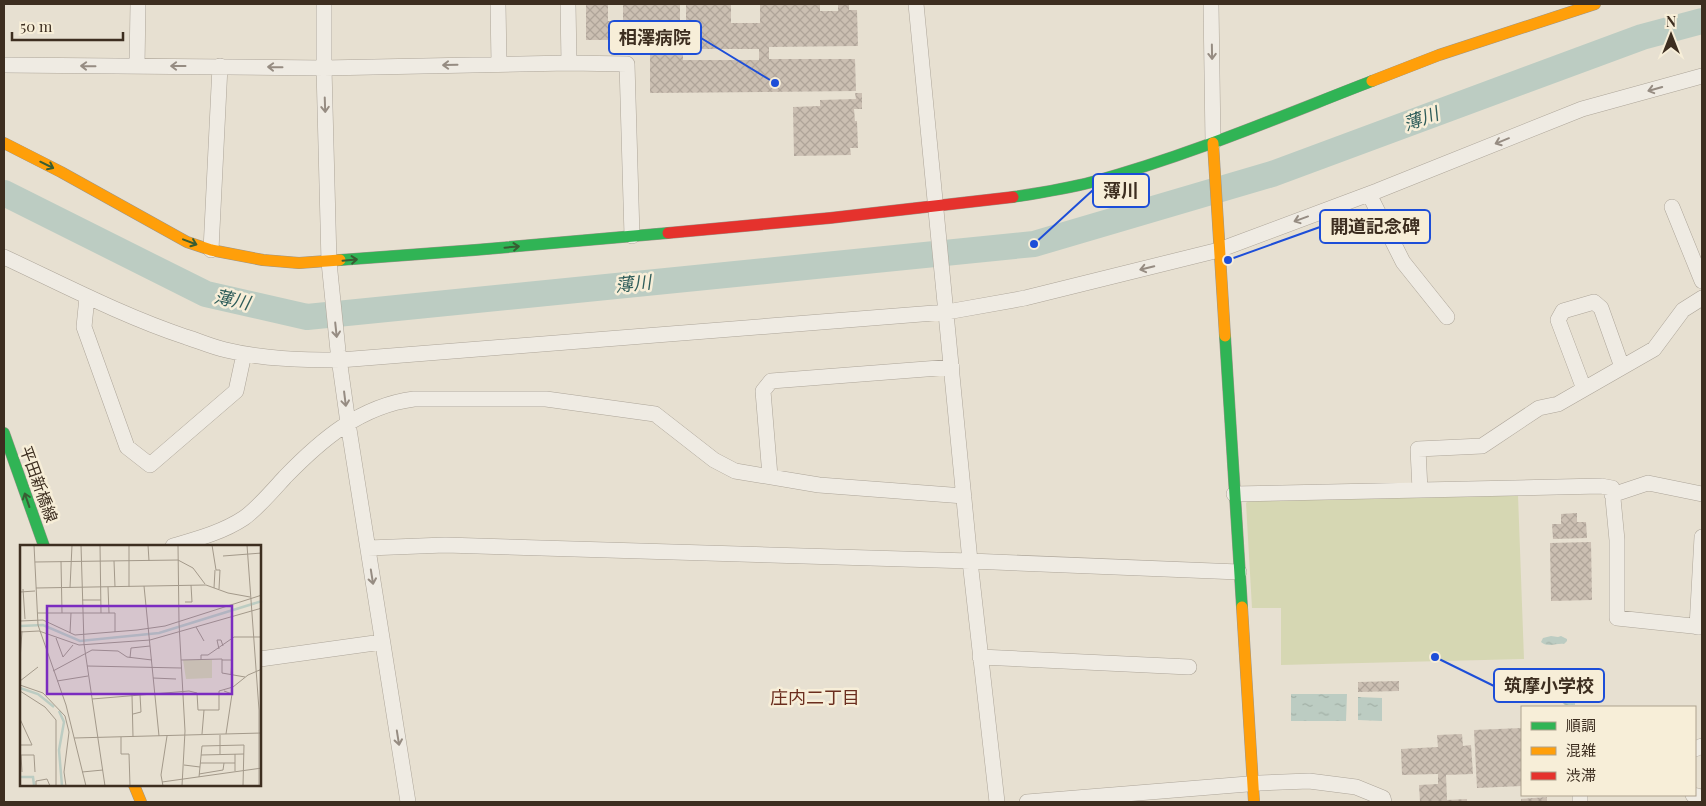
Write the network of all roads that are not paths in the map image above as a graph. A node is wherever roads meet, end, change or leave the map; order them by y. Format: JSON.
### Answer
{"nodes":[{"id":1,"x":138,"y":4,"type":"edge"},
{"id":2,"x":324,"y":4,"type":"edge"},
{"id":3,"x":498,"y":4,"type":"edge"},
{"id":4,"x":568,"y":4,"type":"edge"},
{"id":5,"x":916,"y":4,"type":"edge"},
{"id":6,"x":1211,"y":4,"type":"edge"},
{"id":7,"x":1594,"y":4,"type":"edge"},
{"id":8,"x":569,"y":63,"type":"junction"},
{"id":9,"x":499,"y":64,"type":"junction"},
{"id":10,"x":4,"y":65,"type":"edge"},
{"id":11,"x":136,"y":66,"type":"junction"},
{"id":12,"x":220,"y":66,"type":"junction"},
{"id":13,"x":324,"y":68,"type":"junction"},
{"id":14,"x":1702,"y":76,"type":"edge"},
{"id":15,"x":4,"y":143,"type":"edge"},
{"id":16,"x":1213,"y":149,"type":"junction"},
{"id":17,"x":1369,"y":194,"type":"junction"},
{"id":18,"x":1672,"y":207,"type":"dead end"},
{"id":19,"x":937,"y":211,"type":"junction"},
{"id":20,"x":632,"y":236,"type":"junction"},
{"id":21,"x":1218,"y":245,"type":"junction"},
{"id":22,"x":211,"y":250,"type":"junction"},
{"id":23,"x":4,"y":257,"type":"edge"},
{"id":24,"x":330,"y":268,"type":"junction"},
{"id":25,"x":1702,"y":281,"type":"edge"},
{"id":26,"x":87,"y":297,"type":"junction"},
{"id":27,"x":1702,"y":298,"type":"edge"},
{"id":28,"x":946,"y":308,"type":"junction"},
{"id":29,"x":1447,"y":317,"type":"dead end"},
{"id":30,"x":244,"y":354,"type":"junction"},
{"id":31,"x":339,"y":356,"type":"junction"},
{"id":32,"x":952,"y":367,"type":"junction"},
{"id":33,"x":1622,"y":367,"type":"junction"},
{"id":34,"x":1584,"y":389,"type":"junction"},
{"id":35,"x":348,"y":423,"type":"junction"},
{"id":36,"x":4,"y":433,"type":"edge"},
{"id":37,"x":770,"y":476,"type":"junction"},
{"id":38,"x":1420,"y":490,"type":"junction"},
{"id":39,"x":1234,"y":494,"type":"junction"},
{"id":40,"x":1702,"y":494,"type":"edge"},
{"id":41,"x":1612,"y":495,"type":"junction"},
{"id":42,"x":964,"y":496,"type":"junction"},
{"id":43,"x":1702,"y":538,"type":"edge"},
{"id":44,"x":44,"y":545,"type":"edge"},
{"id":45,"x":176,"y":545,"type":"edge"},
{"id":46,"x":368,"y":548,"type":"junction"},
{"id":47,"x":970,"y":561,"type":"junction"},
{"id":48,"x":1238,"y":572,"type":"junction"},
{"id":49,"x":1700,"y":627,"type":"edge"},
{"id":50,"x":382,"y":642,"type":"junction"},
{"id":51,"x":980,"y":657,"type":"junction"},
{"id":52,"x":261,"y":659,"type":"edge"},
{"id":53,"x":1189,"y":667,"type":"dead end"},
{"id":54,"x":1253,"y":784,"type":"junction"},
{"id":55,"x":134,"y":786,"type":"edge"},
{"id":56,"x":141,"y":802,"type":"edge"},
{"id":57,"x":408,"y":802,"type":"edge"},
{"id":58,"x":997,"y":802,"type":"edge"},
{"id":59,"x":1026,"y":802,"type":"edge"},
{"id":60,"x":1254,"y":802,"type":"edge"},
{"id":61,"x":1384,"y":802,"type":"edge"}],
"edges":[{"from":1,"to":11,"type":"street"},
{"from":2,"to":13,"type":"street"},
{"from":3,"to":9,"type":"street"},
{"from":4,"to":8,"type":"street"},
{"from":5,"to":19,"type":"street"},
{"from":6,"to":16,"type":"street","one_way":true},
{"from":7,"to":16,"type":"street"},
{"from":8,"to":9,"type":"street"},
{"from":8,"to":20,"type":"street"},
{"from":9,"to":13,"type":"street","one_way":true},
{"from":11,"to":10,"type":"street","one_way":true},
{"from":12,"to":11,"type":"street","one_way":true},
{"from":13,"to":12,"type":"street","one_way":true},
{"from":12,"to":22,"type":"street"},
{"from":13,"to":24,"type":"street","one_way":true},
{"from":14,"to":17,"type":"street","one_way":true},
{"from":15,"to":22,"type":"street","one_way":true},
{"from":16,"to":19,"type":"street"},
{"from":16,"to":21,"type":"street"},
{"from":17,"to":21,"type":"street","one_way":true},
{"from":17,"to":29,"type":"street"},
{"from":18,"to":25,"type":"street"},
{"from":19,"to":20,"type":"street"},
{"from":19,"to":28,"type":"street"},
{"from":24,"to":20,"type":"street","one_way":true},
{"from":21,"to":28,"type":"street","one_way":true},
{"from":21,"to":39,"type":"street"},
{"from":22,"to":24,"type":"street"},
{"from":23,"to":26,"type":"street"},
{"from":24,"to":31,"type":"street","one_way":true},
{"from":26,"to":30,"type":"street"},
{"from":26,"to":30,"type":"street"},
{"from":27,"to":33,"type":"street"},
{"from":28,"to":31,"type":"street"},
{"from":28,"to":32,"type":"street"},
{"from":30,"to":31,"type":"street"},
{"from":31,"to":35,"type":"street","one_way":true},
{"from":32,"to":37,"type":"street"},
{"from":32,"to":42,"type":"street"},
{"from":33,"to":34,"type":"street"},
{"from":33,"to":34,"type":"street"},
{"from":34,"to":38,"type":"street"},
{"from":35,"to":37,"type":"street"},
{"from":35,"to":45,"type":"street"},
{"from":35,"to":46,"type":"street"},
{"from":44,"to":36,"type":"street","name":"平田新橋線","one_way":true},
{"from":37,"to":42,"type":"street"},
{"from":38,"to":39,"type":"street"},
{"from":38,"to":41,"type":"street"},
{"from":39,"to":48,"type":"street"},
{"from":40,"to":41,"type":"street"},
{"from":41,"to":49,"type":"street"},
{"from":42,"to":47,"type":"street"},
{"from":43,"to":49,"type":"street"},
{"from":46,"to":47,"type":"street"},
{"from":46,"to":50,"type":"street","one_way":true},
{"from":47,"to":48,"type":"street"},
{"from":47,"to":51,"type":"street"},
{"from":48,"to":54,"type":"street"},
{"from":50,"to":52,"type":"street"},
{"from":50,"to":57,"type":"street","one_way":true},
{"from":51,"to":53,"type":"street"},
{"from":51,"to":58,"type":"street"},
{"from":54,"to":59,"type":"street"},
{"from":54,"to":60,"type":"street"},
{"from":54,"to":61,"type":"street"},
{"from":55,"to":56,"type":"street"}]}
